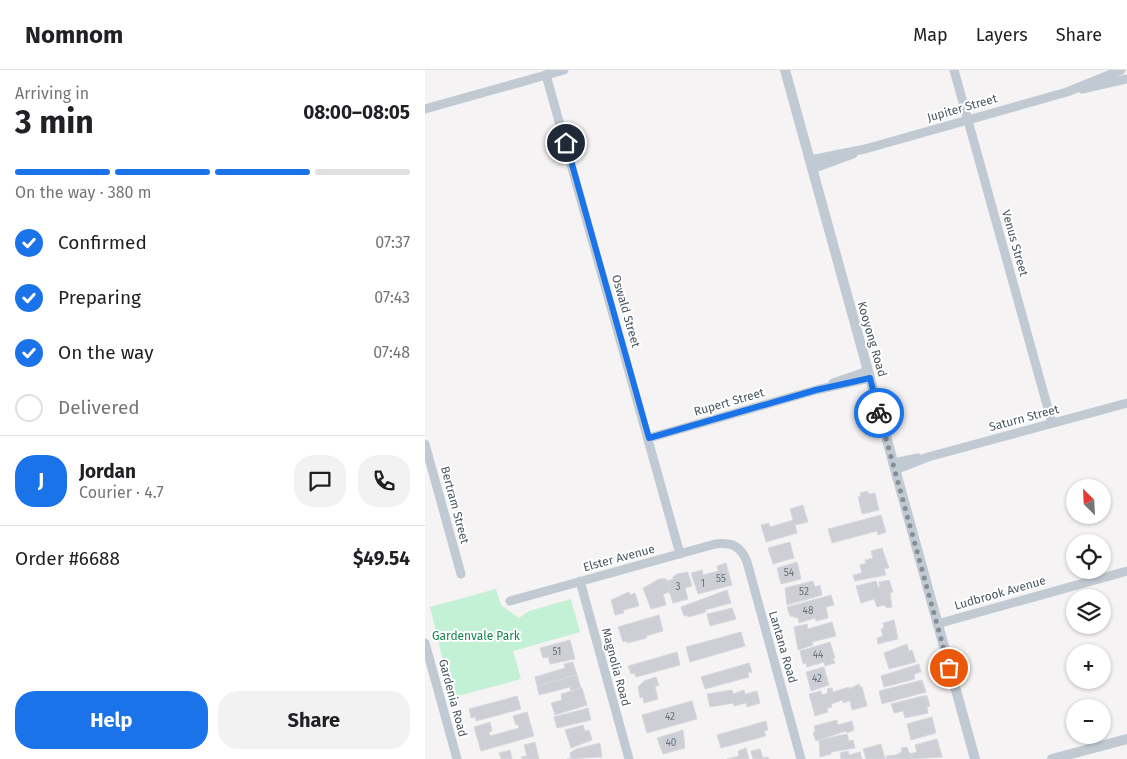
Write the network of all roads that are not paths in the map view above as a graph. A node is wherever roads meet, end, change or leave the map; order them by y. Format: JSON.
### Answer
{"nodes":[{"id":1,"x":564,"y":70,"type":"edge"},
{"id":2,"x":785,"y":70,"type":"edge"},
{"id":3,"x":954,"y":70,"type":"edge"},
{"id":4,"x":1119,"y":70,"type":"edge"},
{"id":5,"x":546,"y":75,"type":"junction"},
{"id":6,"x":1124,"y":80,"type":"edge"},
{"id":7,"x":1067,"y":92,"type":"junction"},
{"id":8,"x":425,"y":109,"type":"edge"},
{"id":9,"x":967,"y":119,"type":"junction"},
{"id":10,"x":811,"y":164,"type":"junction"},
{"id":11,"x":869,"y":375,"type":"junction"},
{"id":12,"x":1127,"y":403,"type":"edge"},
{"id":13,"x":1052,"y":423,"type":"junction"},
{"id":14,"x":649,"y":438,"type":"junction"},
{"id":15,"x":425,"y":444,"type":"edge"},
{"id":16,"x":894,"y":467,"type":"junction"},
{"id":17,"x":735,"y":546,"type":"joint"},
{"id":18,"x":680,"y":554,"type":"junction"},
{"id":19,"x":1127,"y":570,"type":"edge"},
{"id":20,"x":461,"y":574,"type":"dead end"},
{"id":21,"x":580,"y":581,"type":"junction"},
{"id":22,"x":509,"y":601,"type":"dead end"},
{"id":23,"x":937,"y":624,"type":"junction"},
{"id":24,"x":425,"y":643,"type":"edge"},
{"id":25,"x":1127,"y":739,"type":"edge"},
{"id":26,"x":457,"y":759,"type":"edge"},
{"id":27,"x":629,"y":759,"type":"edge"},
{"id":28,"x":801,"y":759,"type":"edge"},
{"id":29,"x":975,"y":759,"type":"edge"},
{"id":30,"x":1052,"y":759,"type":"edge"}],
"edges":[{"from":1,"to":5,"type":"street"},
{"from":2,"to":10,"type":"street","name":"Kooyong Road"},
{"from":3,"to":9,"type":"street","name":"Venus Street"},
{"from":4,"to":6,"type":"street"},
{"from":4,"to":7,"type":"street","name":"Jupiter Street"},
{"from":5,"to":8,"type":"street"},
{"from":5,"to":14,"type":"street","name":"Oswald Street"},
{"from":6,"to":7,"type":"street","name":"Jupiter Street"},
{"from":7,"to":9,"type":"street","name":"Jupiter Street"},
{"from":9,"to":10,"type":"street","name":"Jupiter Street"},
{"from":9,"to":13,"type":"street","name":"Venus Street"},
{"from":10,"to":11,"type":"street","name":"Kooyong Road"},
{"from":11,"to":14,"type":"street","name":"Rupert Street"},
{"from":11,"to":16,"type":"street","name":"Kooyong Road"},
{"from":12,"to":13,"type":"street","name":"Saturn Street"},
{"from":13,"to":16,"type":"street","name":"Saturn Street"},
{"from":14,"to":18,"type":"street","name":"Oswald Street"},
{"from":15,"to":20,"type":"street","name":"Bertram Street"},
{"from":16,"to":23,"type":"street","name":"Kooyong Road"},
{"from":17,"to":18,"type":"street","name":"Elster Avenue"},
{"from":17,"to":28,"type":"street","name":"Lantana Road"},
{"from":18,"to":21,"type":"street","name":"Elster Avenue"},
{"from":19,"to":23,"type":"street","name":"Ludbrook Avenue"},
{"from":21,"to":22,"type":"street","name":"Elster Avenue"},
{"from":21,"to":27,"type":"street","name":"Magnolia Road"},
{"from":23,"to":29,"type":"street","name":"Kooyong Road"},
{"from":24,"to":26,"type":"street","name":"Gardenia Road"},
{"from":25,"to":30,"type":"street"}]}
